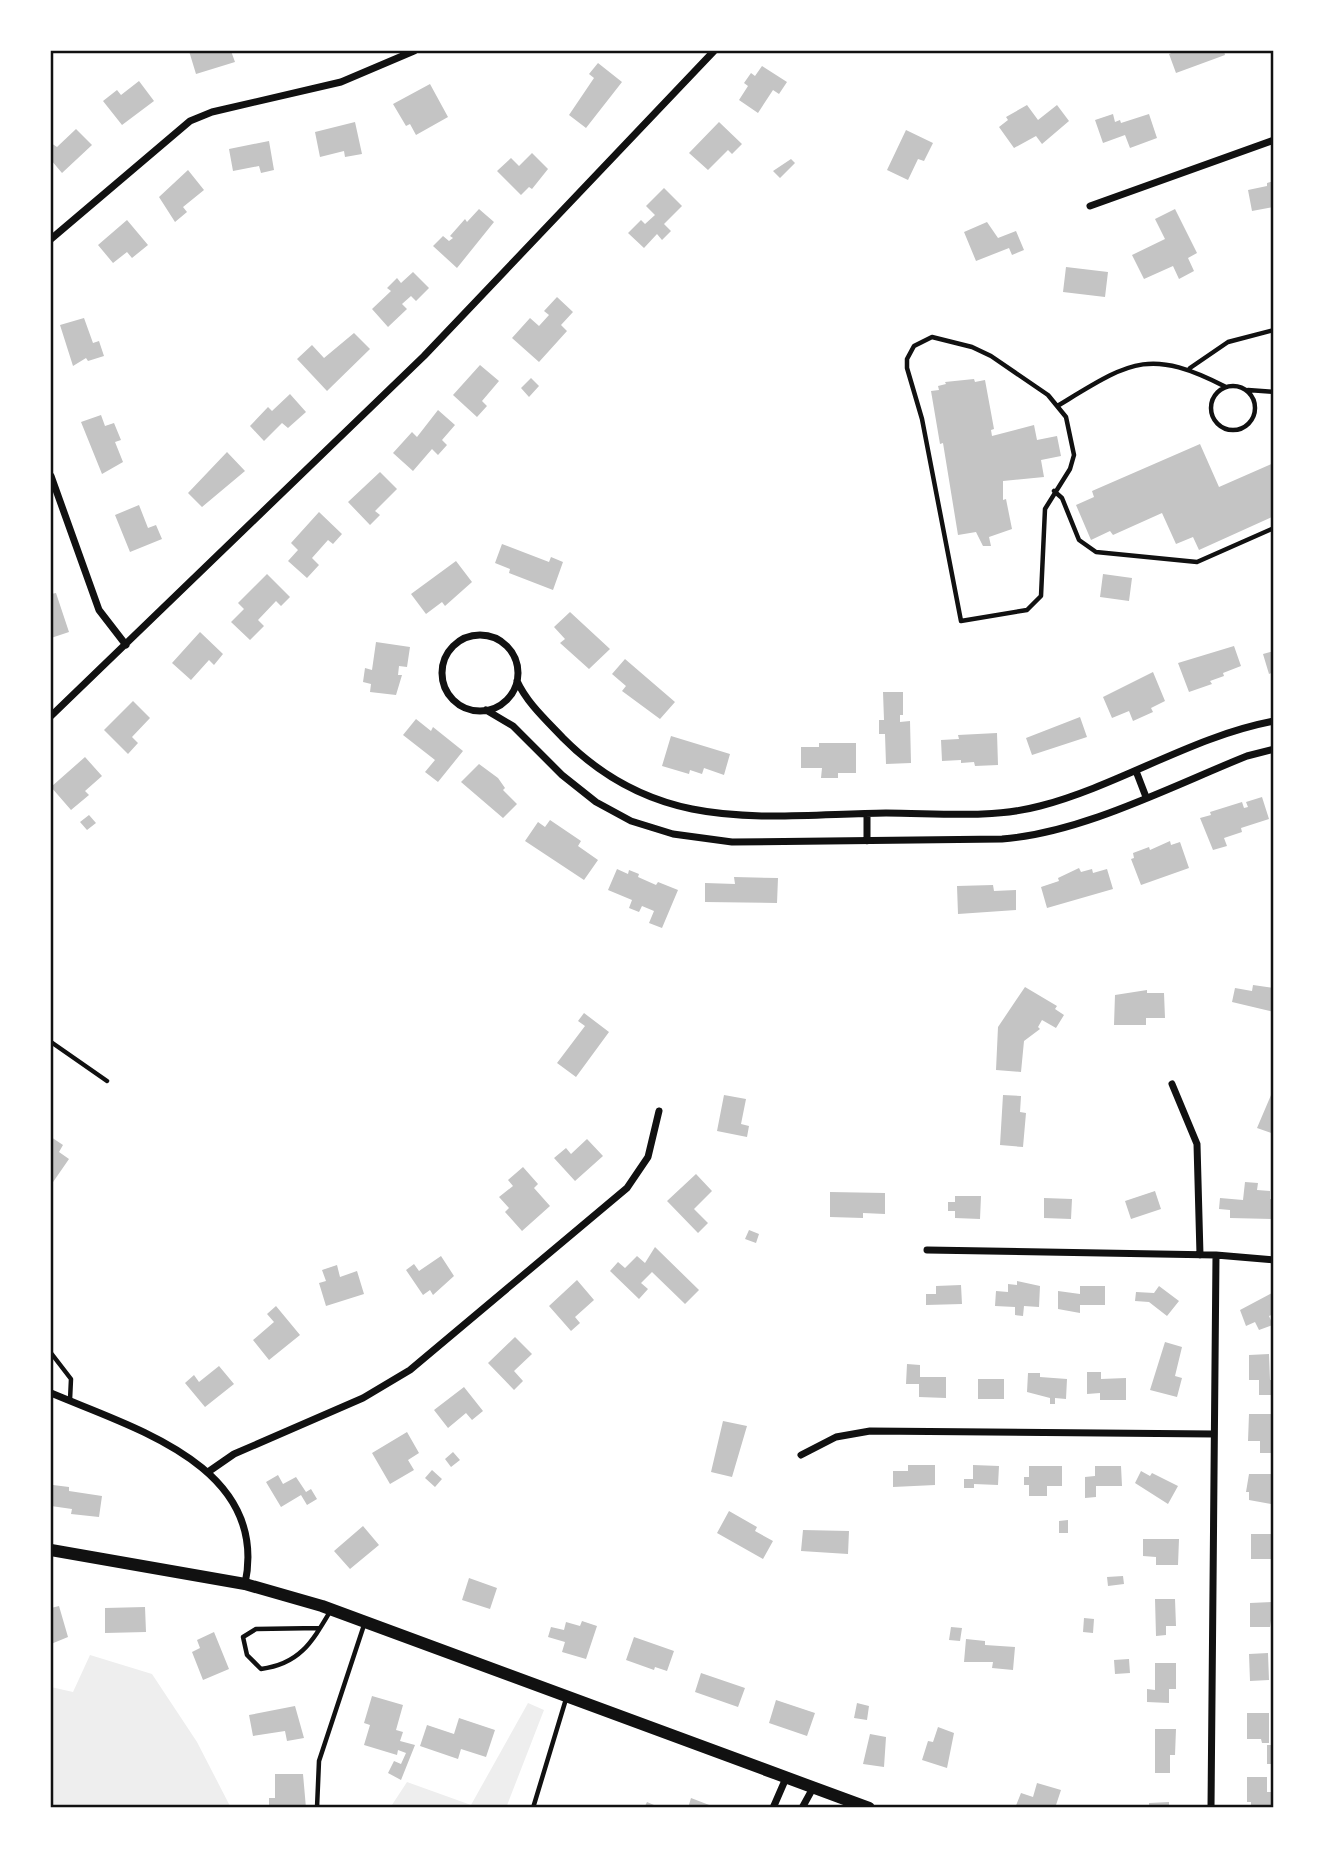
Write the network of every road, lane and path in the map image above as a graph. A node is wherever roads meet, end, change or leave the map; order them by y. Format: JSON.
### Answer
{"nodes":[{"id":1,"x":414,"y":51,"type":"edge"},
{"id":2,"x":714,"y":51,"type":"edge"},
{"id":3,"x":1274,"y":139,"type":"edge"},
{"id":4,"x":1090,"y":205,"type":"dead end"},
{"id":5,"x":51,"y":239,"type":"edge"},
{"id":6,"x":1274,"y":330,"type":"edge"},
{"id":7,"x":1191,"y":368,"type":"junction"},
{"id":8,"x":1226,"y":387,"type":"junction"},
{"id":9,"x":1247,"y":390,"type":"junction"},
{"id":10,"x":1274,"y":393,"type":"edge"},
{"id":11,"x":1059,"y":405,"type":"junction"},
{"id":12,"x":51,"y":476,"type":"edge"},
{"id":13,"x":1054,"y":491,"type":"junction"},
{"id":14,"x":1274,"y":528,"type":"edge"},
{"id":15,"x":126,"y":645,"type":"junction"},
{"id":16,"x":517,"y":681,"type":"junction"},
{"id":17,"x":486,"y":710,"type":"junction"},
{"id":18,"x":51,"y":716,"type":"edge"},
{"id":19,"x":1274,"y":721,"type":"edge"},
{"id":20,"x":1274,"y":749,"type":"edge"},
{"id":21,"x":1136,"y":771,"type":"junction"},
{"id":22,"x":1146,"y":797,"type":"junction"},
{"id":23,"x":867,"y":814,"type":"junction"},
{"id":24,"x":867,"y":841,"type":"junction"},
{"id":25,"x":51,"y":1042,"type":"edge"},
{"id":26,"x":107,"y":1081,"type":"dead end"},
{"id":27,"x":1172,"y":1084,"type":"dead end"},
{"id":28,"x":659,"y":1111,"type":"dead end"},
{"id":29,"x":928,"y":1250,"type":"dead end"},
{"id":30,"x":1200,"y":1255,"type":"junction"},
{"id":31,"x":1216,"y":1255,"type":"junction"},
{"id":32,"x":1274,"y":1260,"type":"edge"},
{"id":33,"x":51,"y":1353,"type":"edge"},
{"id":34,"x":51,"y":1393,"type":"edge"},
{"id":35,"x":70,"y":1401,"type":"junction"},
{"id":36,"x":1214,"y":1434,"type":"junction"},
{"id":37,"x":801,"y":1455,"type":"dead end"},
{"id":38,"x":208,"y":1472,"type":"junction"},
{"id":39,"x":51,"y":1550,"type":"edge"},
{"id":40,"x":245,"y":1584,"type":"junction"},
{"id":41,"x":332,"y":1610,"type":"junction"},
{"id":42,"x":365,"y":1621,"type":"junction"},
{"id":43,"x":320,"y":1628,"type":"junction"},
{"id":44,"x":568,"y":1695,"type":"junction"},
{"id":45,"x":786,"y":1778,"type":"junction"},
{"id":46,"x":813,"y":1788,"type":"junction"},
{"id":47,"x":317,"y":1808,"type":"edge"},
{"id":48,"x":533,"y":1808,"type":"edge"},
{"id":49,"x":774,"y":1808,"type":"edge"},
{"id":50,"x":802,"y":1808,"type":"edge"},
{"id":51,"x":869,"y":1808,"type":"edge"},
{"id":52,"x":1212,"y":1808,"type":"edge"}],
"edges":[{"from":1,"to":5,"type":"street"},
{"from":2,"to":15,"type":"street"},
{"from":3,"to":4,"type":"street"},
{"from":6,"to":7,"type":"lane"},
{"from":7,"to":8,"type":"lane"},
{"from":7,"to":11,"type":"lane"},
{"from":8,"to":9,"type":"lane"},
{"from":8,"to":9,"type":"lane"},
{"from":9,"to":10,"type":"lane"},
{"from":11,"to":13,"type":"lane"},
{"from":11,"to":13,"type":"lane"},
{"from":12,"to":15,"type":"street"},
{"from":13,"to":14,"type":"lane"},
{"from":15,"to":18,"type":"street"},
{"from":16,"to":17,"type":"street"},
{"from":16,"to":17,"type":"street"},
{"from":16,"to":23,"type":"street"},
{"from":17,"to":24,"type":"street"},
{"from":19,"to":21,"type":"street"},
{"from":20,"to":22,"type":"street"},
{"from":21,"to":22,"type":"street"},
{"from":21,"to":23,"type":"street"},
{"from":22,"to":24,"type":"street"},
{"from":23,"to":24,"type":"street"},
{"from":25,"to":26,"type":"lane"},
{"from":27,"to":30,"type":"street"},
{"from":28,"to":38,"type":"street"},
{"from":29,"to":30,"type":"street"},
{"from":30,"to":31,"type":"street"},
{"from":31,"to":32,"type":"street"},
{"from":31,"to":36,"type":"street"},
{"from":33,"to":35,"type":"lane"},
{"from":34,"to":35,"type":"street"},
{"from":35,"to":38,"type":"street"},
{"from":36,"to":37,"type":"street"},
{"from":36,"to":52,"type":"street"},
{"from":38,"to":40,"type":"street"},
{"from":39,"to":40,"type":"main road"},
{"from":40,"to":41,"type":"main road"},
{"from":41,"to":42,"type":"main road"},
{"from":41,"to":43,"type":"lane"},
{"from":42,"to":44,"type":"main road"},
{"from":42,"to":47,"type":"lane"},
{"from":43,"to":43,"type":"lane"},
{"from":44,"to":45,"type":"main road"},
{"from":44,"to":48,"type":"lane"},
{"from":45,"to":46,"type":"main road"},
{"from":45,"to":49,"type":"street"},
{"from":46,"to":50,"type":"street"},
{"from":46,"to":51,"type":"main road"}]}
